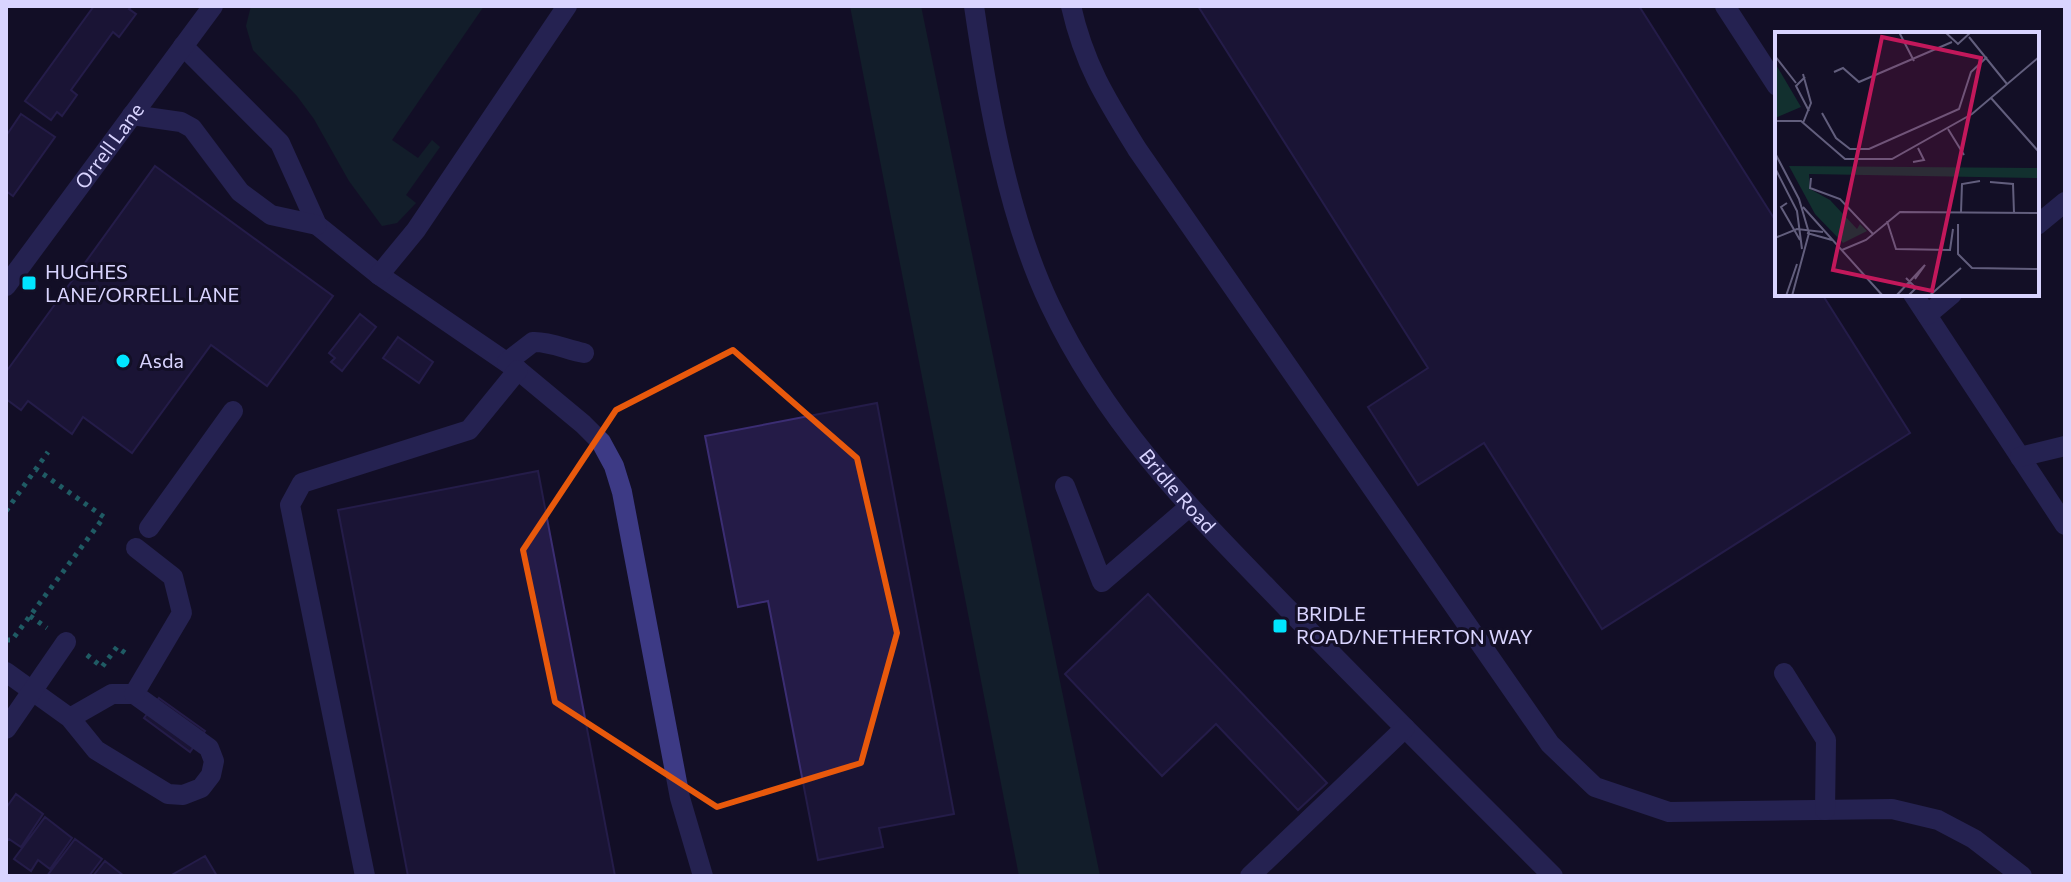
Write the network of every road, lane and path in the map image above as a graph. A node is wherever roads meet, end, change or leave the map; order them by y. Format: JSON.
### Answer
{"nodes":[{"id":1,"x":213,"y":6,"type":"edge"},
{"id":2,"x":567,"y":6,"type":"edge"},
{"id":3,"x":974,"y":6,"type":"edge"},
{"id":4,"x":1071,"y":6,"type":"edge"},
{"id":5,"x":1725,"y":6,"type":"edge"},
{"id":6,"x":183,"y":46,"type":"junction"},
{"id":7,"x":1775,"y":83,"type":"edge"},
{"id":8,"x":132,"y":115,"type":"junction"},
{"id":9,"x":2065,"y":202,"type":"edge"},
{"id":10,"x":2039,"y":223,"type":"edge"},
{"id":11,"x":317,"y":225,"type":"junction"},
{"id":12,"x":379,"y":275,"type":"junction"},
{"id":13,"x":6,"y":286,"type":"edge"},
{"id":14,"x":1914,"y":296,"type":"edge"},
{"id":15,"x":1950,"y":296,"type":"edge"},
{"id":16,"x":1927,"y":315,"type":"junction"},
{"id":17,"x":584,"y":353,"type":"dead end"},
{"id":18,"x":512,"y":366,"type":"junction"},
{"id":19,"x":233,"y":411,"type":"dead end"},
{"id":20,"x":2065,"y":446,"type":"edge"},
{"id":21,"x":48,"y":452,"type":"dead end"},
{"id":22,"x":2020,"y":457,"type":"junction"},
{"id":23,"x":36,"y":469,"type":"junction"},
{"id":24,"x":1065,"y":486,"type":"dead end"},
{"id":25,"x":1189,"y":507,"type":"junction"},
{"id":26,"x":6,"y":511,"type":"edge"},
{"id":27,"x":2065,"y":525,"type":"edge"},
{"id":28,"x":149,"y":528,"type":"dead end"},
{"id":29,"x":136,"y":548,"type":"dead end"},
{"id":30,"x":6,"y":640,"type":"edge"},
{"id":31,"x":66,"y":642,"type":"dead end"},
{"id":32,"x":6,"y":672,"type":"edge"},
{"id":33,"x":1784,"y":673,"type":"dead end"},
{"id":34,"x":30,"y":692,"type":"junction"},
{"id":35,"x":134,"y":694,"type":"junction"},
{"id":36,"x":70,"y":718,"type":"junction"},
{"id":37,"x":1405,"y":728,"type":"junction"},
{"id":38,"x":6,"y":729,"type":"edge"},
{"id":39,"x":1825,"y":810,"type":"junction"},
{"id":40,"x":365,"y":876,"type":"edge"},
{"id":41,"x":703,"y":876,"type":"edge"},
{"id":42,"x":1250,"y":876,"type":"edge"},
{"id":43,"x":1553,"y":876,"type":"edge"},
{"id":44,"x":2022,"y":876,"type":"edge"}],
"edges":[{"from":1,"to":6,"type":"street","name":"Orrell Lane"},
{"from":2,"to":12,"type":"street"},
{"from":3,"to":25,"type":"street","name":"Bridle Road"},
{"from":4,"to":39,"type":"street"},
{"from":5,"to":7,"type":"street"},
{"from":6,"to":8,"type":"street","name":"Orrell Lane"},
{"from":6,"to":11,"type":"street"},
{"from":8,"to":11,"type":"street"},
{"from":8,"to":13,"type":"street","name":"Orrell Lane"},
{"from":9,"to":10,"type":"street"},
{"from":11,"to":12,"type":"street"},
{"from":12,"to":18,"type":"street"},
{"from":14,"to":16,"type":"street"},
{"from":15,"to":16,"type":"street"},
{"from":16,"to":22,"type":"street"},
{"from":17,"to":18,"type":"street"},
{"from":18,"to":40,"type":"street"},
{"from":18,"to":41,"type":"street"},
{"from":19,"to":28,"type":"street"},
{"from":20,"to":22,"type":"street"},
{"from":21,"to":23,"type":"path"},
{"from":22,"to":27,"type":"street"},
{"from":23,"to":26,"type":"path"},
{"from":23,"to":30,"type":"path"},
{"from":24,"to":25,"type":"street"},
{"from":25,"to":37,"type":"street","name":"Bridle Road"},
{"from":29,"to":35,"type":"street"},
{"from":31,"to":34,"type":"street"},
{"from":32,"to":34,"type":"street"},
{"from":33,"to":39,"type":"street"},
{"from":34,"to":36,"type":"street"},
{"from":34,"to":38,"type":"street"},
{"from":35,"to":36,"type":"street"},
{"from":35,"to":36,"type":"street"},
{"from":37,"to":42,"type":"street"},
{"from":37,"to":43,"type":"street","name":"Bridle Road"},
{"from":39,"to":44,"type":"street"}]}
